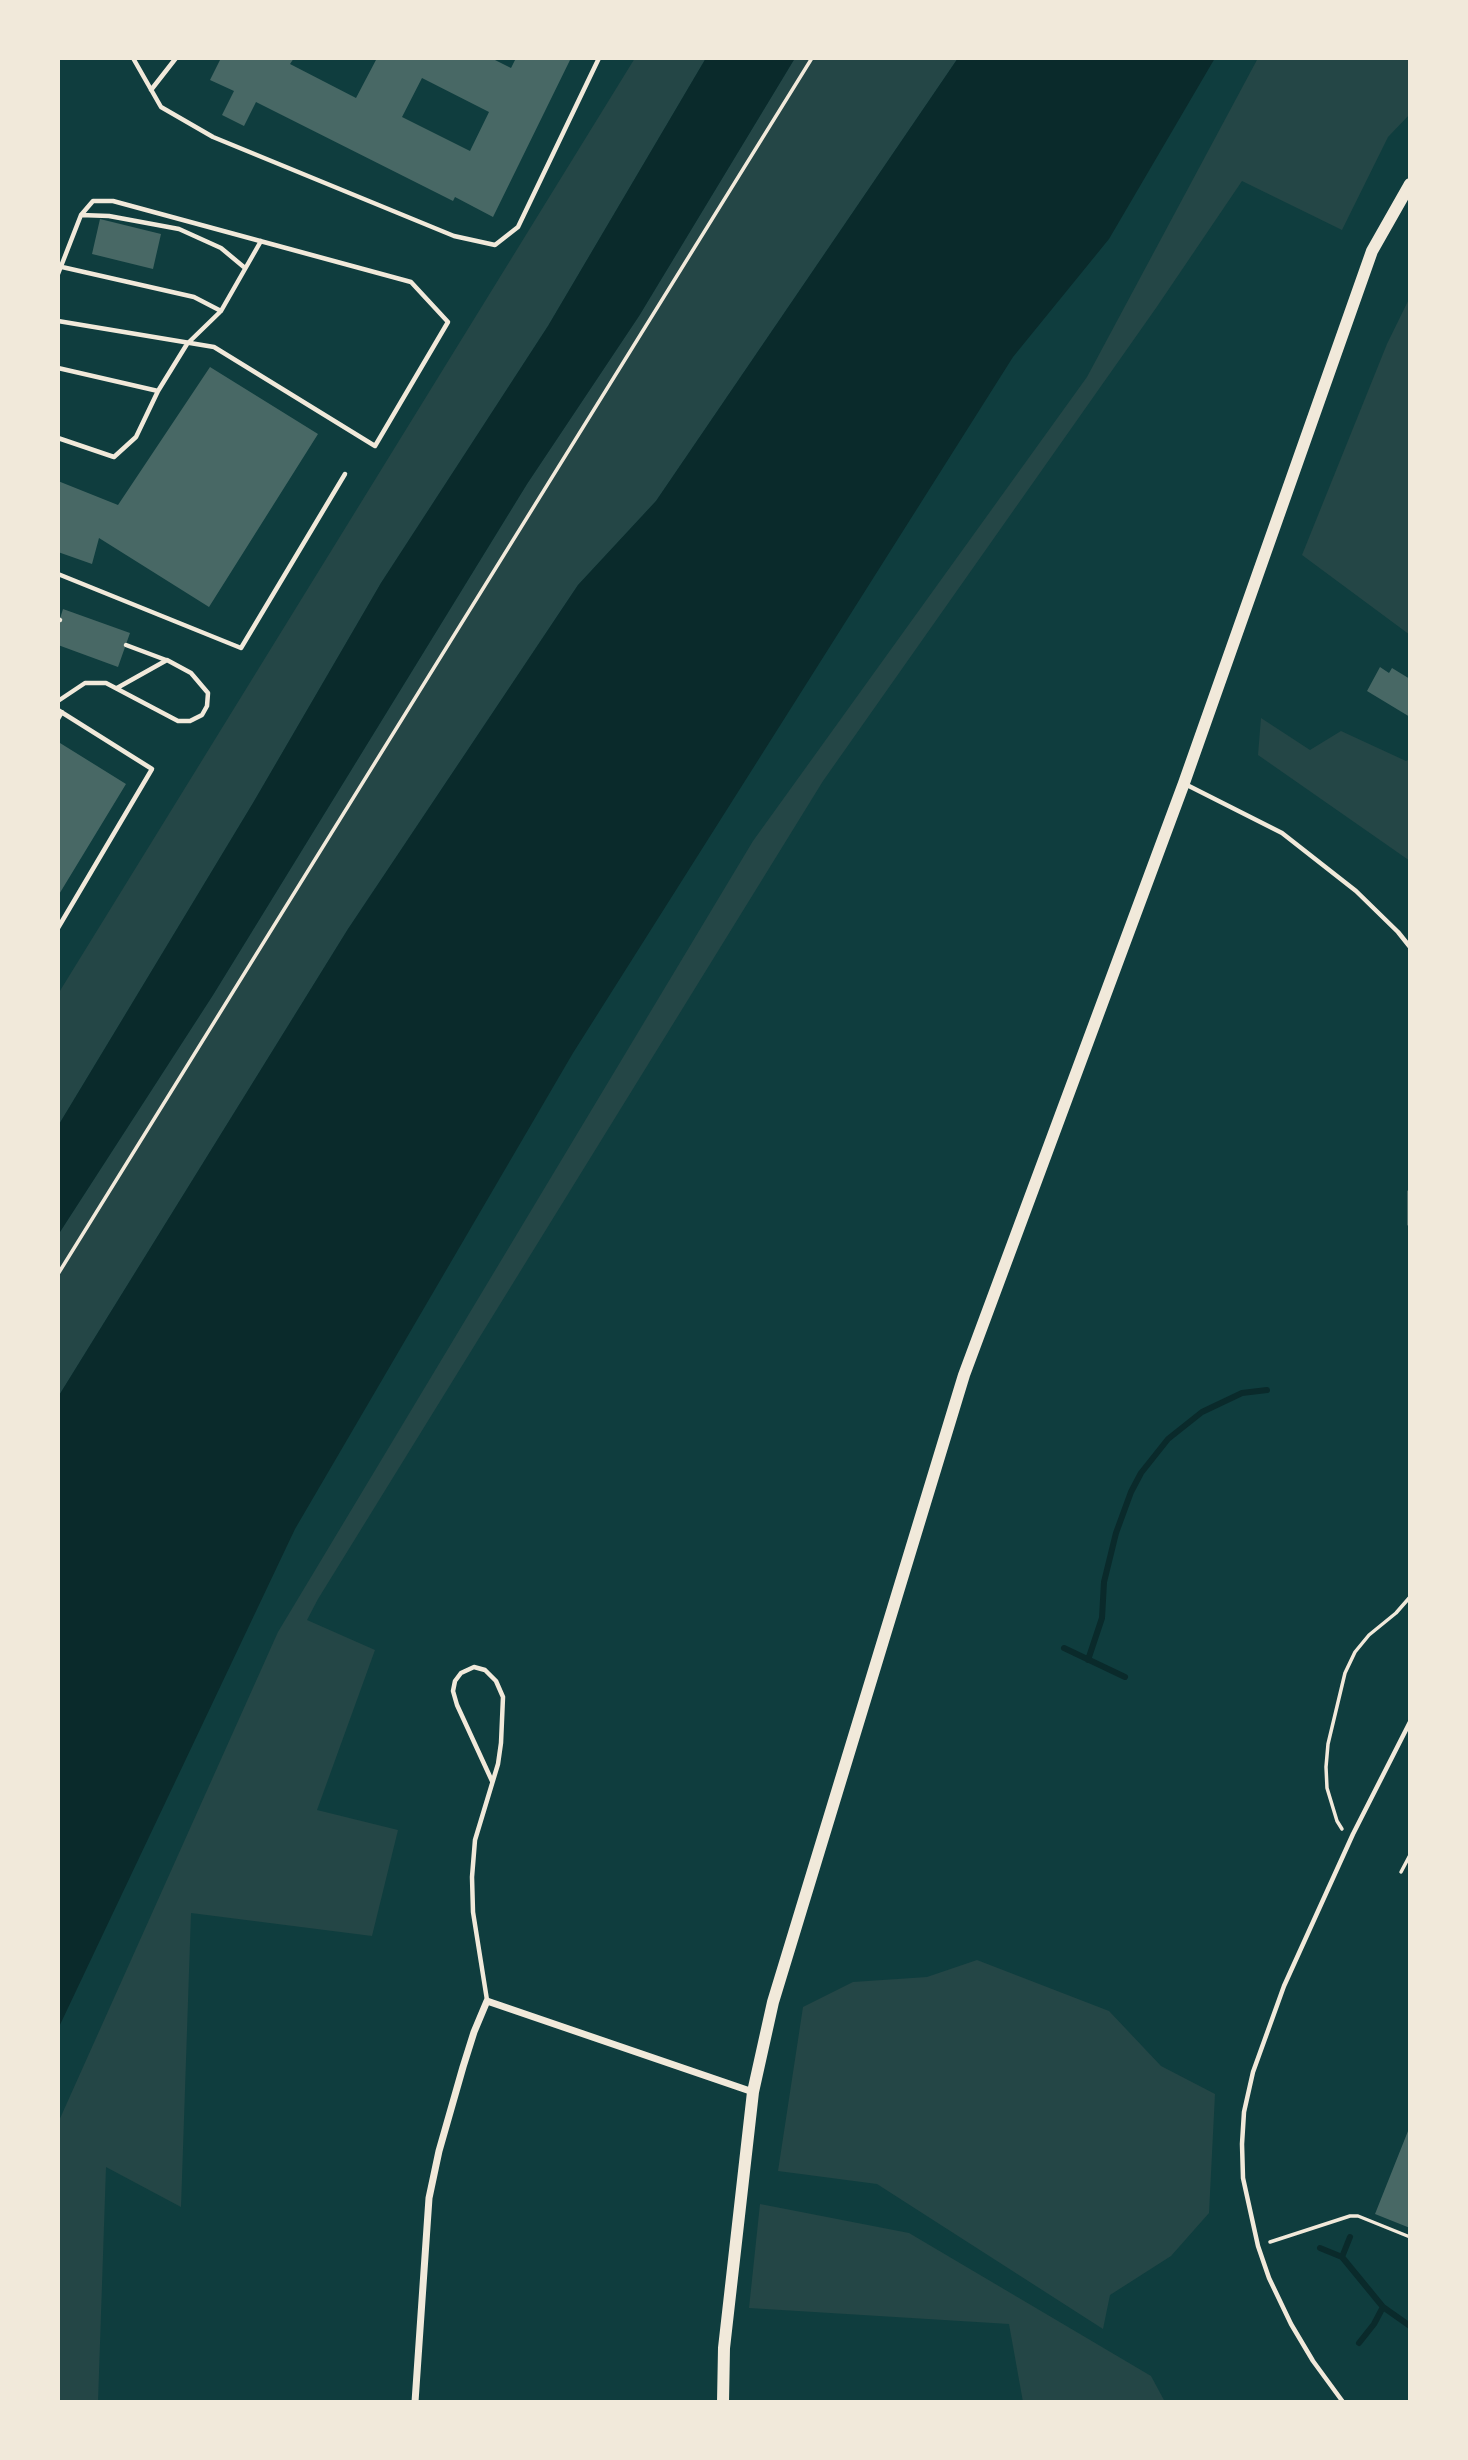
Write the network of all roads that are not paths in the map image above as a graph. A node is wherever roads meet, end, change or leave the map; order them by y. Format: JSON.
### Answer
{"nodes":[{"id":1,"x":133,"y":58,"type":"edge"},
{"id":2,"x":176,"y":58,"type":"edge"},
{"id":3,"x":598,"y":58,"type":"edge"},
{"id":4,"x":151,"y":90,"type":"junction"},
{"id":5,"x":1410,"y":184,"type":"edge"},
{"id":6,"x":81,"y":215,"type":"junction"},
{"id":7,"x":261,"y":241,"type":"junction"},
{"id":8,"x":62,"y":267,"type":"junction"},
{"id":9,"x":245,"y":268,"type":"junction"},
{"id":10,"x":58,"y":274,"type":"edge"},
{"id":11,"x":221,"y":311,"type":"junction"},
{"id":12,"x":58,"y":321,"type":"edge"},
{"id":13,"x":187,"y":344,"type":"junction"},
{"id":14,"x":58,"y":368,"type":"edge"},
{"id":15,"x":158,"y":391,"type":"junction"},
{"id":16,"x":58,"y":439,"type":"edge"},
{"id":17,"x":345,"y":474,"type":"dead end"},
{"id":18,"x":58,"y":574,"type":"edge"},
{"id":19,"x":126,"y":645,"type":"dead end"},
{"id":20,"x":167,"y":660,"type":"junction"},
{"id":21,"x":117,"y":688,"type":"junction"},
{"id":22,"x":58,"y":701,"type":"edge"},
{"id":23,"x":60,"y":711,"type":"edge"},
{"id":24,"x":58,"y":719,"type":"edge"},
{"id":25,"x":1184,"y":783,"type":"junction"},
{"id":26,"x":58,"y":928,"type":"edge"},
{"id":27,"x":1410,"y":947,"type":"edge"},
{"id":28,"x":1410,"y":1192,"type":"edge"},
{"id":29,"x":1410,"y":1225,"type":"edge"},
{"id":30,"x":1410,"y":1722,"type":"edge"},
{"id":31,"x":492,"y":1781,"type":"junction"},
{"id":32,"x":487,"y":2001,"type":"junction"},
{"id":33,"x":753,"y":2092,"type":"junction"},
{"id":34,"x":415,"y":2402,"type":"edge"},
{"id":35,"x":723,"y":2402,"type":"edge"},
{"id":36,"x":1343,"y":2402,"type":"edge"}],
"edges":[{"from":1,"to":4,"type":"lane"},
{"from":2,"to":4,"type":"lane"},
{"from":3,"to":4,"type":"lane"},
{"from":5,"to":25,"type":"main road"},
{"from":6,"to":7,"type":"lane"},
{"from":6,"to":8,"type":"lane"},
{"from":6,"to":9,"type":"lane"},
{"from":7,"to":9,"type":"lane"},
{"from":7,"to":13,"type":"lane"},
{"from":8,"to":10,"type":"lane"},
{"from":8,"to":11,"type":"lane"},
{"from":9,"to":11,"type":"lane"},
{"from":11,"to":13,"type":"lane"},
{"from":12,"to":13,"type":"lane"},
{"from":13,"to":15,"type":"lane"},
{"from":14,"to":15,"type":"lane"},
{"from":15,"to":16,"type":"lane"},
{"from":17,"to":18,"type":"lane"},
{"from":19,"to":20,"type":"lane"},
{"from":20,"to":21,"type":"lane"},
{"from":20,"to":21,"type":"lane"},
{"from":21,"to":22,"type":"lane"},
{"from":23,"to":24,"type":"lane"},
{"from":23,"to":26,"type":"lane"},
{"from":25,"to":27,"type":"lane"},
{"from":25,"to":33,"type":"main road"},
{"from":28,"to":29,"type":"lane"},
{"from":30,"to":36,"type":"lane"},
{"from":31,"to":31,"type":"lane"},
{"from":31,"to":32,"type":"lane"},
{"from":32,"to":33,"type":"street"},
{"from":32,"to":34,"type":"street"},
{"from":33,"to":35,"type":"main road"}]}
